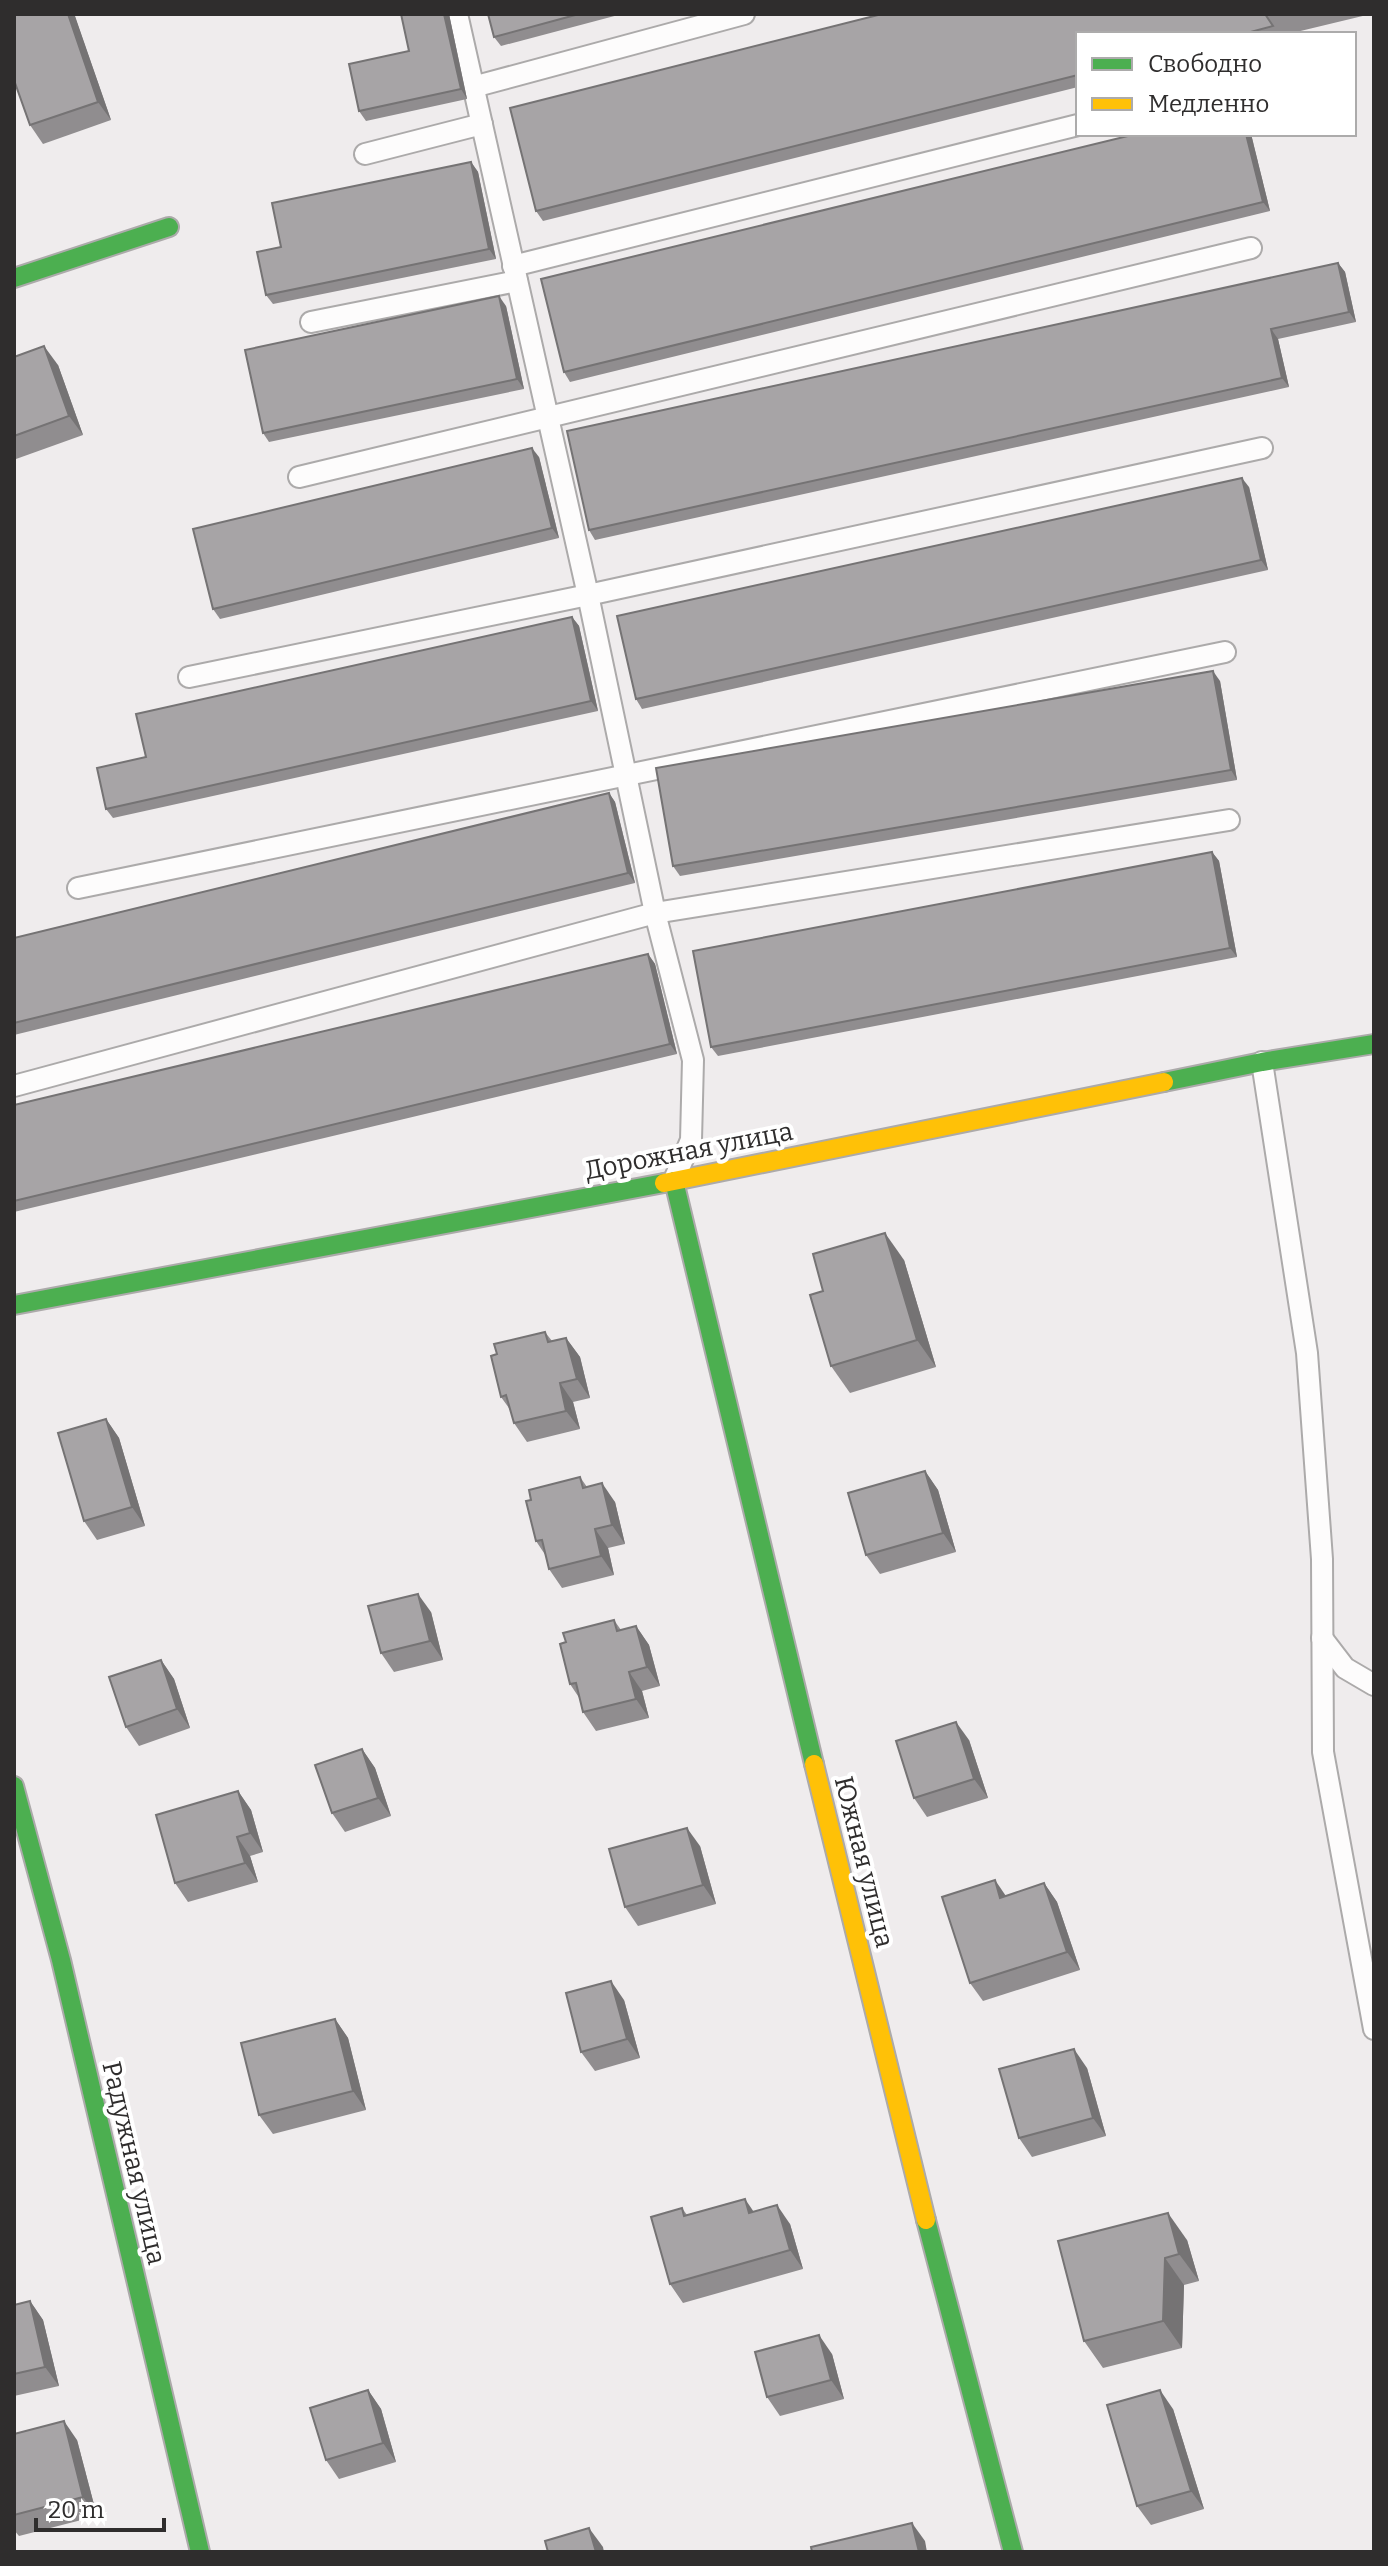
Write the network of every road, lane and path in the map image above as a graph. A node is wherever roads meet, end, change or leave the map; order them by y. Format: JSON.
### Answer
{"nodes":[{"id":1,"x":457,"y":14,"type":"edge"},
{"id":2,"x":744,"y":14,"type":"edge"},
{"id":3,"x":473,"y":87,"type":"junction"},
{"id":4,"x":482,"y":124,"type":"junction"},
{"id":5,"x":1076,"y":126,"type":"edge"},
{"id":6,"x":365,"y":154,"type":"dead end"},
{"id":7,"x":169,"y":227,"type":"dead end"},
{"id":8,"x":1251,"y":248,"type":"dead end"},
{"id":9,"x":515,"y":274,"type":"junction"},
{"id":10,"x":14,"y":278,"type":"edge"},
{"id":11,"x":311,"y":322,"type":"dead end"},
{"id":12,"x":548,"y":417,"type":"junction"},
{"id":13,"x":1262,"y":448,"type":"dead end"},
{"id":14,"x":299,"y":477,"type":"dead end"},
{"id":15,"x":588,"y":595,"type":"junction"},
{"id":16,"x":1225,"y":652,"type":"dead end"},
{"id":17,"x":189,"y":677,"type":"dead end"},
{"id":18,"x":625,"y":775,"type":"junction"},
{"id":19,"x":1229,"y":820,"type":"dead end"},
{"id":20,"x":78,"y":888,"type":"dead end"},
{"id":21,"x":655,"y":913,"type":"junction"},
{"id":22,"x":1374,"y":1044,"type":"edge"},
{"id":23,"x":1262,"y":1062,"type":"junction"},
{"id":24,"x":14,"y":1086,"type":"edge"},
{"id":25,"x":674,"y":1181,"type":"junction"},
{"id":26,"x":14,"y":1305,"type":"edge"},
{"id":27,"x":1322,"y":1638,"type":"junction"},
{"id":28,"x":1374,"y":1685,"type":"edge"},
{"id":29,"x":14,"y":1786,"type":"edge"},
{"id":30,"x":1374,"y":2029,"type":"edge"},
{"id":31,"x":200,"y":2552,"type":"edge"},
{"id":32,"x":1013,"y":2552,"type":"edge"}],
"edges":[{"from":1,"to":3,"type":"lane"},
{"from":2,"to":3,"type":"lane"},
{"from":3,"to":4,"type":"lane"},
{"from":4,"to":6,"type":"lane"},
{"from":4,"to":9,"type":"lane"},
{"from":5,"to":9,"type":"lane"},
{"from":7,"to":10,"type":"street"},
{"from":8,"to":12,"type":"lane"},
{"from":9,"to":11,"type":"lane"},
{"from":9,"to":12,"type":"lane"},
{"from":12,"to":14,"type":"lane"},
{"from":12,"to":15,"type":"lane"},
{"from":13,"to":15,"type":"lane"},
{"from":15,"to":17,"type":"lane"},
{"from":15,"to":18,"type":"lane"},
{"from":16,"to":18,"type":"lane"},
{"from":18,"to":20,"type":"lane"},
{"from":18,"to":21,"type":"lane"},
{"from":19,"to":21,"type":"lane"},
{"from":21,"to":24,"type":"lane"},
{"from":21,"to":25,"type":"lane"},
{"from":22,"to":23,"type":"street","name":"Дорожная улица"},
{"from":23,"to":25,"type":"street","name":"Дорожная улица"},
{"from":23,"to":27,"type":"lane"},
{"from":25,"to":26,"type":"street","name":"Дорожная улица"},
{"from":25,"to":32,"type":"street","name":"Южная улица"},
{"from":27,"to":28,"type":"lane"},
{"from":27,"to":30,"type":"lane"},
{"from":29,"to":31,"type":"street","name":"Радужная улица"}]}
